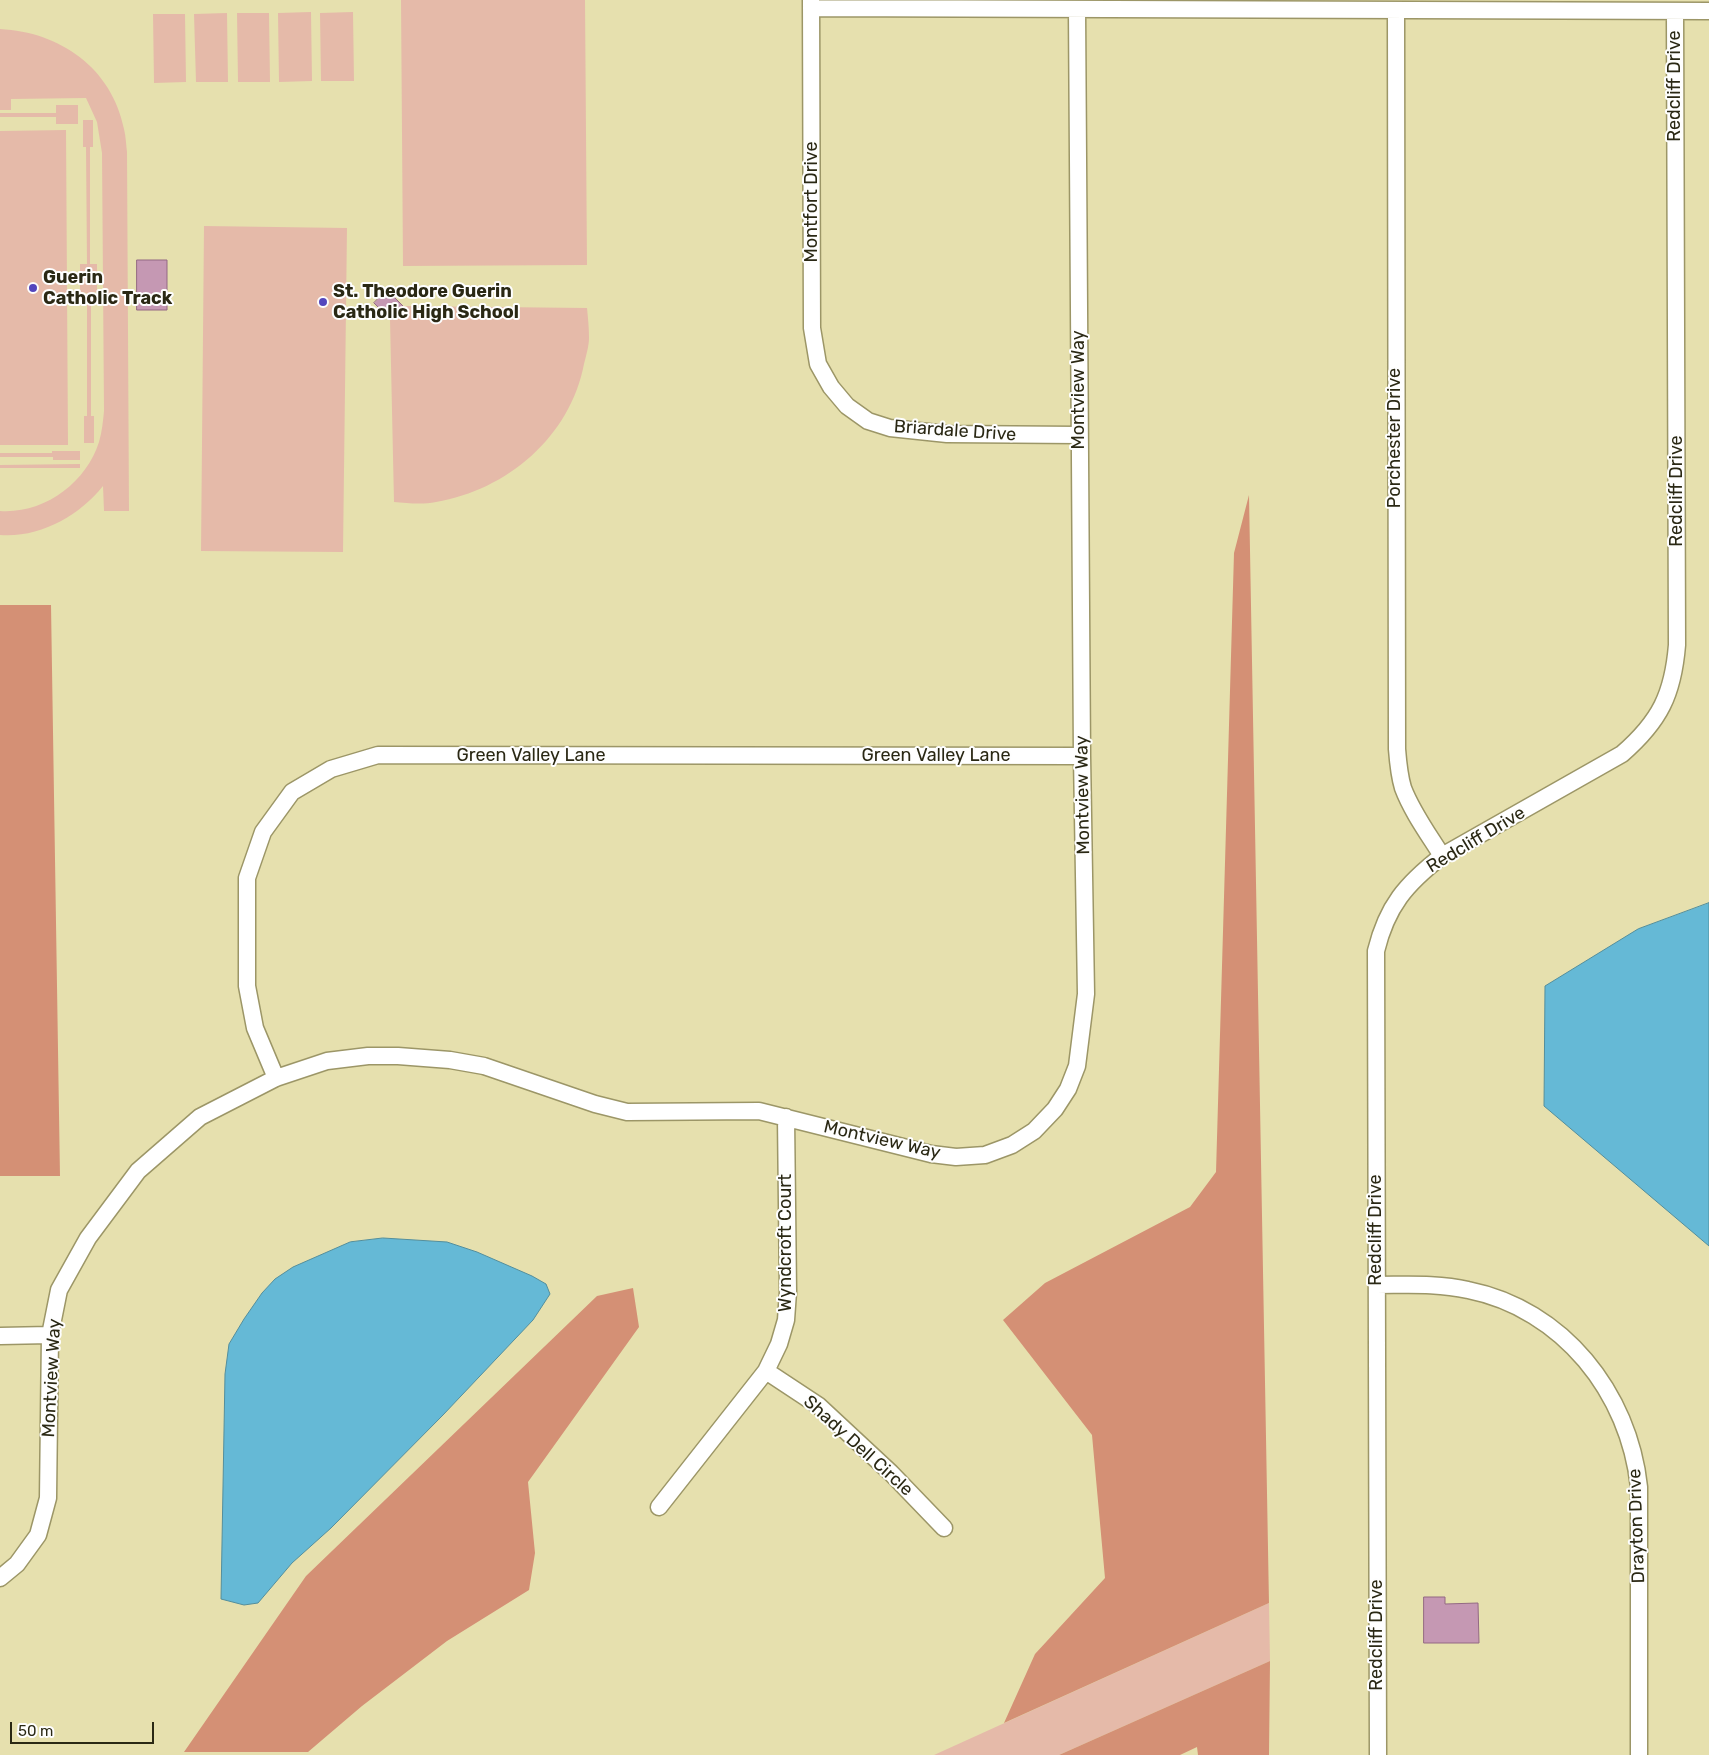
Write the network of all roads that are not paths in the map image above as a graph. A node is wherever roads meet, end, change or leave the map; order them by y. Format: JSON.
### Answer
{"nodes":[{"id":1,"x":811,"y":4,"type":"edge"},
{"id":2,"x":1077,"y":9,"type":"junction"},
{"id":3,"x":1396,"y":10,"type":"junction"},
{"id":4,"x":1675,"y":11,"type":"junction"},
{"id":5,"x":1709,"y":11,"type":"edge"},
{"id":6,"x":839,"y":398,"type":"joint"},
{"id":7,"x":1079,"y":435,"type":"junction"},
{"id":8,"x":1082,"y":756,"type":"junction"},
{"id":9,"x":1442,"y":856,"type":"junction"},
{"id":10,"x":276,"y":1078,"type":"junction"},
{"id":11,"x":786,"y":1117,"type":"junction"},
{"id":12,"x":1377,"y":1285,"type":"junction"},
{"id":13,"x":50,"y":1335,"type":"junction"},
{"id":14,"x":0,"y":1336,"type":"edge"},
{"id":15,"x":766,"y":1371,"type":"junction"},
{"id":16,"x":659,"y":1507,"type":"dead end"},
{"id":17,"x":944,"y":1528,"type":"dead end"},
{"id":18,"x":0,"y":1578,"type":"edge"},
{"id":19,"x":1378,"y":1755,"type":"edge"},
{"id":20,"x":1639,"y":1755,"type":"edge"}],
"edges":[{"from":1,"to":2,"type":"street"},
{"from":1,"to":6,"type":"street","name":"Montfort Drive"},
{"from":2,"to":3,"type":"street"},
{"from":2,"to":7,"type":"street","name":"Montview Way"},
{"from":3,"to":4,"type":"street"},
{"from":3,"to":9,"type":"street","name":"Porchester Drive"},
{"from":4,"to":5,"type":"street"},
{"from":4,"to":9,"type":"street","name":"Redcliff Drive"},
{"from":6,"to":7,"type":"street","name":"Briardale Drive"},
{"from":7,"to":8,"type":"street","name":"Montview Way"},
{"from":8,"to":10,"type":"street","name":"Green Valley Lane"},
{"from":8,"to":11,"type":"street","name":"Montview Way"},
{"from":9,"to":12,"type":"street","name":"Redcliff Drive"},
{"from":10,"to":11,"type":"street","name":"Montview Way"},
{"from":10,"to":13,"type":"street","name":"Montview Way"},
{"from":11,"to":15,"type":"street","name":"Wyndcroft Court"},
{"from":12,"to":19,"type":"street","name":"Redcliff Drive"},
{"from":12,"to":20,"type":"street","name":"Drayton Drive"},
{"from":13,"to":14,"type":"street"},
{"from":13,"to":18,"type":"street","name":"Montview Way"},
{"from":15,"to":16,"type":"street","name":"Wyndcroft Court"},
{"from":15,"to":17,"type":"street","name":"Shady Dell Circle"}]}
